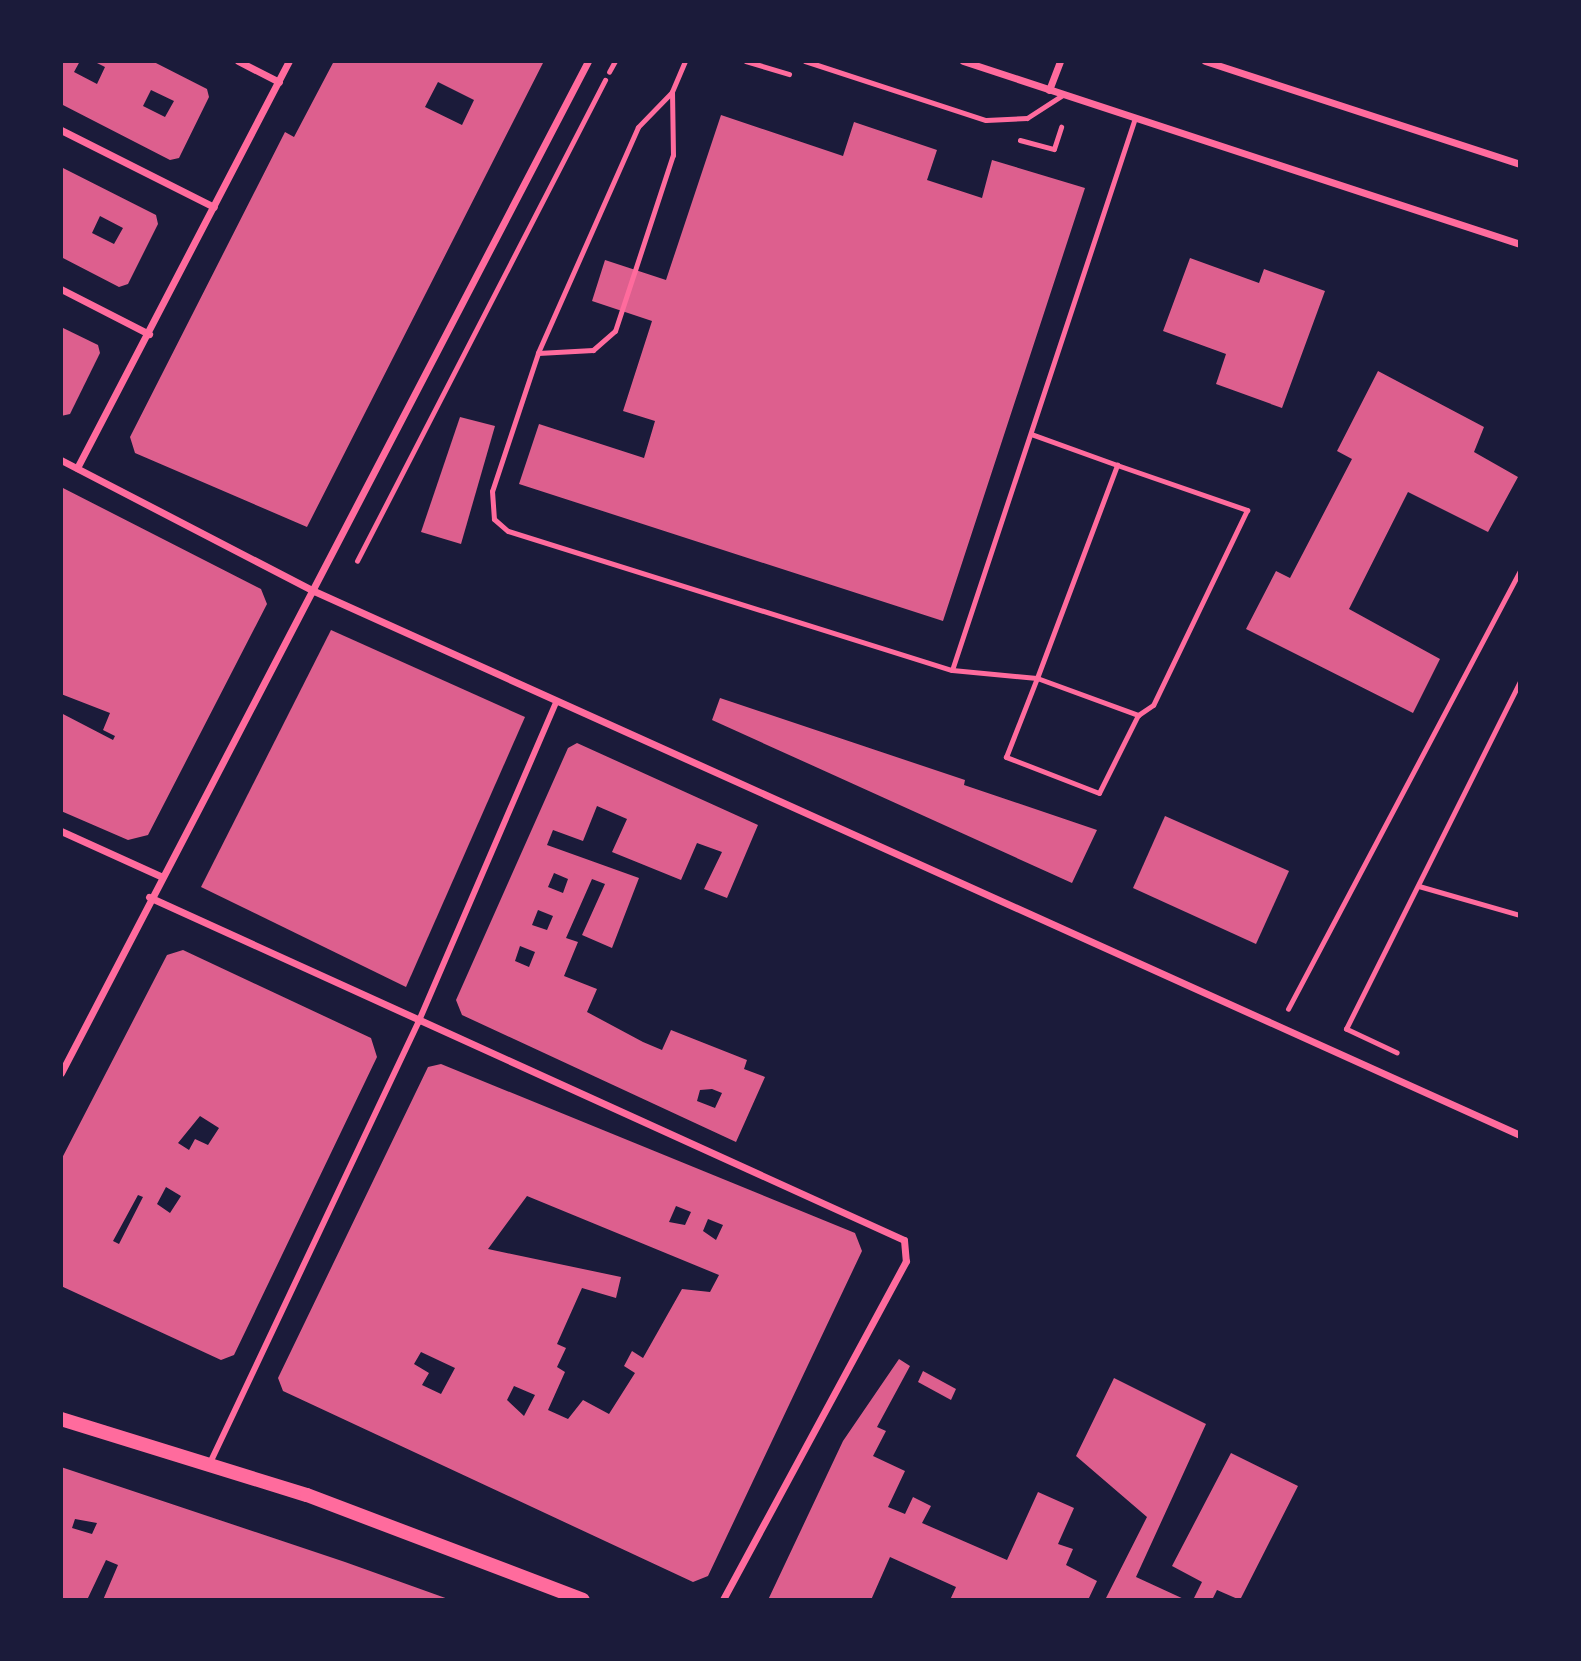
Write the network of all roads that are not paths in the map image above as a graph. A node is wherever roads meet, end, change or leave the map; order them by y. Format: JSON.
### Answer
{"nodes":[{"id":1,"x":238,"y":61,"type":"edge"},
{"id":2,"x":289,"y":61,"type":"edge"},
{"id":3,"x":588,"y":61,"type":"edge"},
{"id":4,"x":685,"y":61,"type":"edge"},
{"id":5,"x":805,"y":61,"type":"edge"},
{"id":6,"x":963,"y":61,"type":"edge"},
{"id":7,"x":1060,"y":61,"type":"edge"},
{"id":8,"x":1206,"y":61,"type":"edge"},
{"id":9,"x":1235,"y":61,"type":"edge"},
{"id":10,"x":1231,"y":70,"type":"junction"},
{"id":11,"x":279,"y":82,"type":"junction"},
{"id":12,"x":1049,"y":89,"type":"junction"},
{"id":13,"x":673,"y":92,"type":"junction"},
{"id":14,"x":1063,"y":94,"type":"junction"},
{"id":15,"x":1135,"y":118,"type":"junction"},
{"id":16,"x":61,"y":130,"type":"edge"},
{"id":17,"x":1520,"y":164,"type":"edge"},
{"id":18,"x":214,"y":207,"type":"junction"},
{"id":19,"x":1520,"y":244,"type":"edge"},
{"id":20,"x":61,"y":289,"type":"edge"},
{"id":21,"x":149,"y":334,"type":"junction"},
{"id":22,"x":538,"y":353,"type":"junction"},
{"id":23,"x":1031,"y":434,"type":"junction"},
{"id":24,"x":61,"y":460,"type":"edge"},
{"id":25,"x":1117,"y":465,"type":"junction"},
{"id":26,"x":76,"y":468,"type":"junction"},
{"id":27,"x":314,"y":591,"type":"junction"},
{"id":28,"x":952,"y":670,"type":"junction"},
{"id":29,"x":1037,"y":678,"type":"junction"},
{"id":30,"x":556,"y":703,"type":"junction"},
{"id":31,"x":1138,"y":715,"type":"junction"},
{"id":32,"x":61,"y":831,"type":"edge"},
{"id":33,"x":160,"y":876,"type":"junction"},
{"id":34,"x":149,"y":897,"type":"junction"},
{"id":35,"x":418,"y":1023,"type":"junction"},
{"id":36,"x":61,"y":1073,"type":"edge"},
{"id":37,"x":1520,"y":1135,"type":"edge"},
{"id":38,"x":61,"y":1419,"type":"edge"},
{"id":39,"x":210,"y":1463,"type":"junction"},
{"id":40,"x":583,"y":1600,"type":"edge"},
{"id":41,"x":723,"y":1600,"type":"edge"}],
"edges":[{"from":1,"to":11,"type":"street"},
{"from":2,"to":11,"type":"street"},
{"from":3,"to":27,"type":"street"},
{"from":4,"to":13,"type":"lane"},
{"from":5,"to":14,"type":"lane"},
{"from":6,"to":12,"type":"street"},
{"from":7,"to":12,"type":"street"},
{"from":8,"to":10,"type":"street"},
{"from":9,"to":10,"type":"lane"},
{"from":10,"to":17,"type":"street"},
{"from":11,"to":18,"type":"street"},
{"from":12,"to":14,"type":"street"},
{"from":13,"to":22,"type":"lane"},
{"from":13,"to":22,"type":"lane"},
{"from":14,"to":15,"type":"street"},
{"from":15,"to":19,"type":"street"},
{"from":15,"to":23,"type":"lane"},
{"from":16,"to":18,"type":"street"},
{"from":18,"to":21,"type":"street"},
{"from":20,"to":21,"type":"street"},
{"from":21,"to":26,"type":"street"},
{"from":22,"to":28,"type":"lane"},
{"from":23,"to":25,"type":"lane"},
{"from":23,"to":28,"type":"lane"},
{"from":24,"to":26,"type":"street"},
{"from":25,"to":29,"type":"lane"},
{"from":25,"to":31,"type":"lane"},
{"from":26,"to":27,"type":"street"},
{"from":27,"to":30,"type":"street"},
{"from":27,"to":33,"type":"street"},
{"from":28,"to":29,"type":"lane"},
{"from":29,"to":31,"type":"lane"},
{"from":29,"to":31,"type":"lane"},
{"from":30,"to":35,"type":"street"},
{"from":30,"to":37,"type":"street"},
{"from":32,"to":33,"type":"street"},
{"from":33,"to":34,"type":"street"},
{"from":34,"to":35,"type":"street"},
{"from":34,"to":36,"type":"street"},
{"from":35,"to":39,"type":"street"},
{"from":35,"to":41,"type":"street"},
{"from":38,"to":39,"type":"main road"},
{"from":39,"to":40,"type":"main road"}]}
